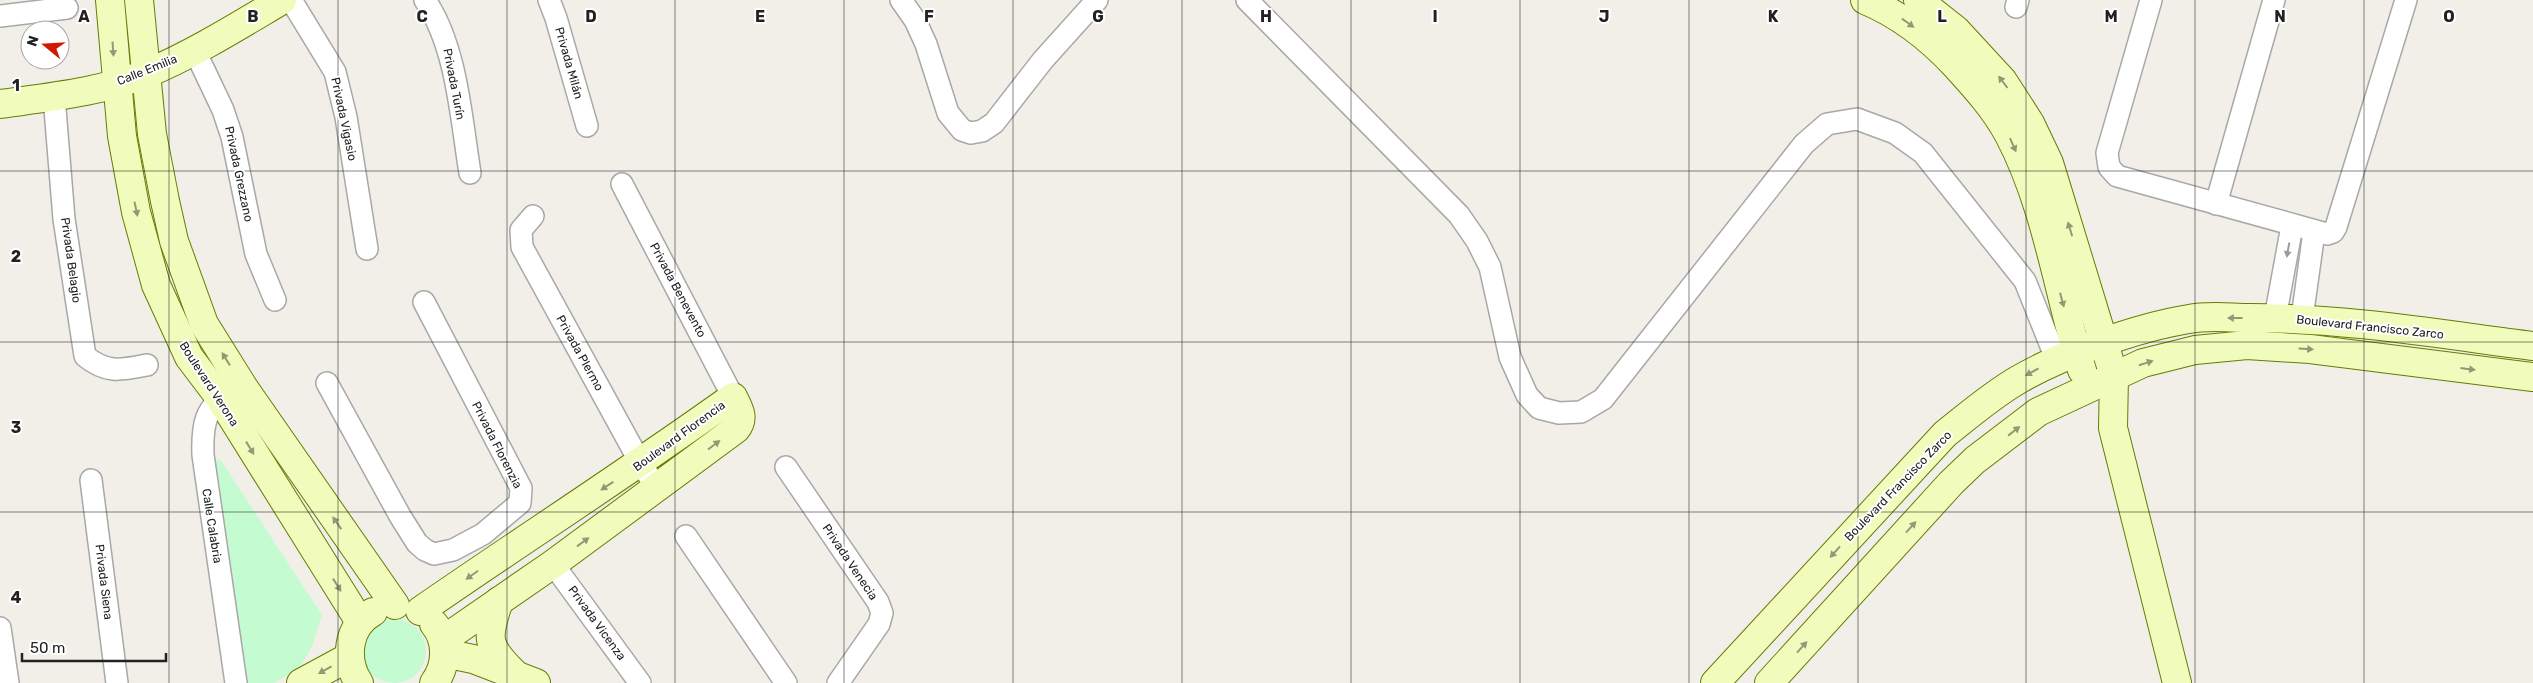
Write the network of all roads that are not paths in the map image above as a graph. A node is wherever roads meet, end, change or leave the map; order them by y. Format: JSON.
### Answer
{"nodes":[{"id":1,"x":110,"y":0,"type":"edge"},
{"id":2,"x":139,"y":0,"type":"edge"},
{"id":3,"x":282,"y":0,"type":"edge"},
{"id":4,"x":291,"y":0,"type":"edge"},
{"id":5,"x":425,"y":0,"type":"edge"},
{"id":6,"x":549,"y":0,"type":"edge"},
{"id":7,"x":901,"y":0,"type":"edge"},
{"id":8,"x":1097,"y":0,"type":"edge"},
{"id":9,"x":1247,"y":0,"type":"edge"},
{"id":10,"x":1865,"y":0,"type":"edge"},
{"id":11,"x":1918,"y":0,"type":"edge"},
{"id":12,"x":2151,"y":0,"type":"edge"},
{"id":13,"x":2274,"y":0,"type":"edge"},
{"id":14,"x":2406,"y":0,"type":"edge"},
{"id":15,"x":67,"y":8,"type":"dead end"},
{"id":16,"x":0,"y":16,"type":"edge"},
{"id":17,"x":195,"y":51,"type":"junction"},
{"id":18,"x":148,"y":73,"type":"junction"},
{"id":19,"x":116,"y":84,"type":"junction"},
{"id":20,"x":54,"y":97,"type":"junction"},
{"id":21,"x":0,"y":104,"type":"edge"},
{"id":22,"x":588,"y":126,"type":"dead end"},
{"id":23,"x":470,"y":173,"type":"dead end"},
{"id":24,"x":622,"y":184,"type":"dead end"},
{"id":25,"x":2216,"y":204,"type":"junction"},
{"id":26,"x":533,"y":216,"type":"dead end"},
{"id":27,"x":2292,"y":226,"type":"junction"},
{"id":28,"x":2314,"y":232,"type":"junction"},
{"id":29,"x":367,"y":249,"type":"dead end"},
{"id":30,"x":275,"y":300,"type":"dead end"},
{"id":31,"x":424,"y":302,"type":"dead end"},
{"id":32,"x":2275,"y":318,"type":"junction"},
{"id":33,"x":2302,"y":318,"type":"junction"},
{"id":34,"x":2104,"y":343,"type":"junction"},
{"id":35,"x":2533,"y":346,"type":"edge"},
{"id":36,"x":2067,"y":357,"type":"junction"},
{"id":37,"x":148,"y":366,"type":"dead end"},
{"id":38,"x":2533,"y":377,"type":"edge"},
{"id":39,"x":2101,"y":382,"type":"junction"},
{"id":40,"x":327,"y":383,"type":"dead end"},
{"id":41,"x":232,"y":393,"type":"junction"},
{"id":42,"x":733,"y":397,"type":"junction"},
{"id":43,"x":641,"y":464,"type":"junction"},
{"id":44,"x":786,"y":467,"type":"dead end"},
{"id":45,"x":91,"y":480,"type":"dead end"},
{"id":46,"x":657,"y":488,"type":"junction"},
{"id":47,"x":483,"y":534,"type":"junction"},
{"id":48,"x":686,"y":536,"type":"dead end"},
{"id":49,"x":498,"y":556,"type":"junction"},
{"id":50,"x":553,"y":564,"type":"junction"},
{"id":51,"x":499,"y":601,"type":"junction"},
{"id":52,"x":408,"y":608,"type":"junction"},
{"id":53,"x":360,"y":622,"type":"junction"},
{"id":54,"x":0,"y":628,"type":"edge"},
{"id":55,"x":444,"y":647,"type":"junction"},
{"id":56,"x":349,"y":657,"type":"junction"},
{"id":57,"x":525,"y":679,"type":"edge"},
{"id":58,"x":8,"y":683,"type":"edge"},
{"id":59,"x":117,"y":683,"type":"edge"},
{"id":60,"x":236,"y":683,"type":"edge"},
{"id":61,"x":301,"y":683,"type":"edge"},
{"id":62,"x":359,"y":683,"type":"edge"},
{"id":63,"x":434,"y":683,"type":"edge"},
{"id":64,"x":640,"y":683,"type":"edge"},
{"id":65,"x":786,"y":683,"type":"edge"},
{"id":66,"x":838,"y":683,"type":"edge"},
{"id":67,"x":1715,"y":683,"type":"edge"},
{"id":68,"x":1769,"y":683,"type":"edge"},
{"id":69,"x":2177,"y":683,"type":"edge"}],
"edges":[{"from":1,"to":19,"type":"street","name":"Boulevard Verona","one_way":true},
{"from":2,"to":18,"type":"street","name":"Boulevard Verona"},
{"from":3,"to":17,"type":"street","name":"Calle Emilia"},
{"from":4,"to":29,"type":"street","name":"Privada Vigasio"},
{"from":5,"to":23,"type":"street","name":"Privada Turín"},
{"from":6,"to":22,"type":"street","name":"Privada Milán"},
{"from":7,"to":8,"type":"street"},
{"from":9,"to":36,"type":"street"},
{"from":10,"to":36,"type":"street","one_way":true},
{"from":34,"to":11,"type":"street","one_way":true},
{"from":12,"to":25,"type":"street"},
{"from":13,"to":25,"type":"street"},
{"from":14,"to":28,"type":"street"},
{"from":15,"to":16,"type":"street"},
{"from":17,"to":18,"type":"street","name":"Calle Emilia"},
{"from":17,"to":30,"type":"street","name":"Privada Grezzano"},
{"from":18,"to":19,"type":"street","name":"Calle Emilia"},
{"from":41,"to":18,"type":"street","name":"Boulevard Verona","one_way":true},
{"from":19,"to":20,"type":"street","name":"Calle Emilia"},
{"from":19,"to":41,"type":"street","name":"Boulevard Verona","one_way":true},
{"from":20,"to":21,"type":"street","name":"Calle Emilia"},
{"from":20,"to":37,"type":"street","name":"Privada Belagio"},
{"from":24,"to":42,"type":"street","name":"Privada Benevento"},
{"from":25,"to":27,"type":"street"},
{"from":26,"to":43,"type":"street","name":"Privada Plermo"},
{"from":27,"to":28,"type":"street"},
{"from":27,"to":32,"type":"street","one_way":true},
{"from":28,"to":33,"type":"street"},
{"from":31,"to":47,"type":"street","name":"Privada Florenzia"},
{"from":32,"to":33,"type":"street","name":"Boulevard Francisco Zarco"},
{"from":32,"to":34,"type":"street","name":"Boulevard Francisco Zarco","one_way":true},
{"from":33,"to":35,"type":"street","name":"Boulevard Francisco Zarco"},
{"from":34,"to":36,"type":"street","name":"Boulevard Francisco Zarco"},
{"from":34,"to":39,"type":"street"},
{"from":36,"to":39,"type":"street"},
{"from":36,"to":67,"type":"street","name":"Boulevard Francisco Zarco","one_way":true},
{"from":39,"to":38,"type":"street","one_way":true},
{"from":68,"to":39,"type":"street","one_way":true},
{"from":39,"to":69,"type":"street"},
{"from":40,"to":47,"type":"street","name":"Privada Florenzia"},
{"from":52,"to":41,"type":"street","name":"Boulevard Verona","one_way":true},
{"from":41,"to":53,"type":"street","name":"Boulevard Verona","one_way":true},
{"from":41,"to":60,"type":"street","name":"Calle Calabria"},
{"from":42,"to":43,"type":"street","name":"Boulevard Florencia"},
{"from":46,"to":42,"type":"street","name":"Boulevard Florencia","one_way":true},
{"from":43,"to":46,"type":"street","name":"Privada Plermo"},
{"from":43,"to":49,"type":"street","name":"Boulevard Florencia","one_way":true},
{"from":44,"to":66,"type":"street","name":"Privada Venecia"},
{"from":45,"to":59,"type":"street","name":"Privada Siena"},
{"from":50,"to":46,"type":"street","name":"Boulevard Florencia","one_way":true},
{"from":47,"to":49,"type":"street"},
{"from":48,"to":65,"type":"street"},
{"from":49,"to":52,"type":"street","name":"Boulevard Florencia","one_way":true},
{"from":50,"to":51,"type":"street","name":"Boulevard Florencia"},
{"from":50,"to":64,"type":"street","name":"Privada Vicenza"},
{"from":51,"to":55,"type":"street","name":"Boulevard Florencia"},
{"from":51,"to":57,"type":"street"},
{"from":52,"to":53,"type":"street","name":"Boulevard Florencia"},
{"from":52,"to":55,"type":"street","name":"Boulevard Verona"},
{"from":53,"to":56,"type":"street"},
{"from":54,"to":58,"type":"street"},
{"from":55,"to":57,"type":"street"},
{"from":55,"to":63,"type":"street"},
{"from":56,"to":61,"type":"street","one_way":true},
{"from":56,"to":62,"type":"street"}]}
